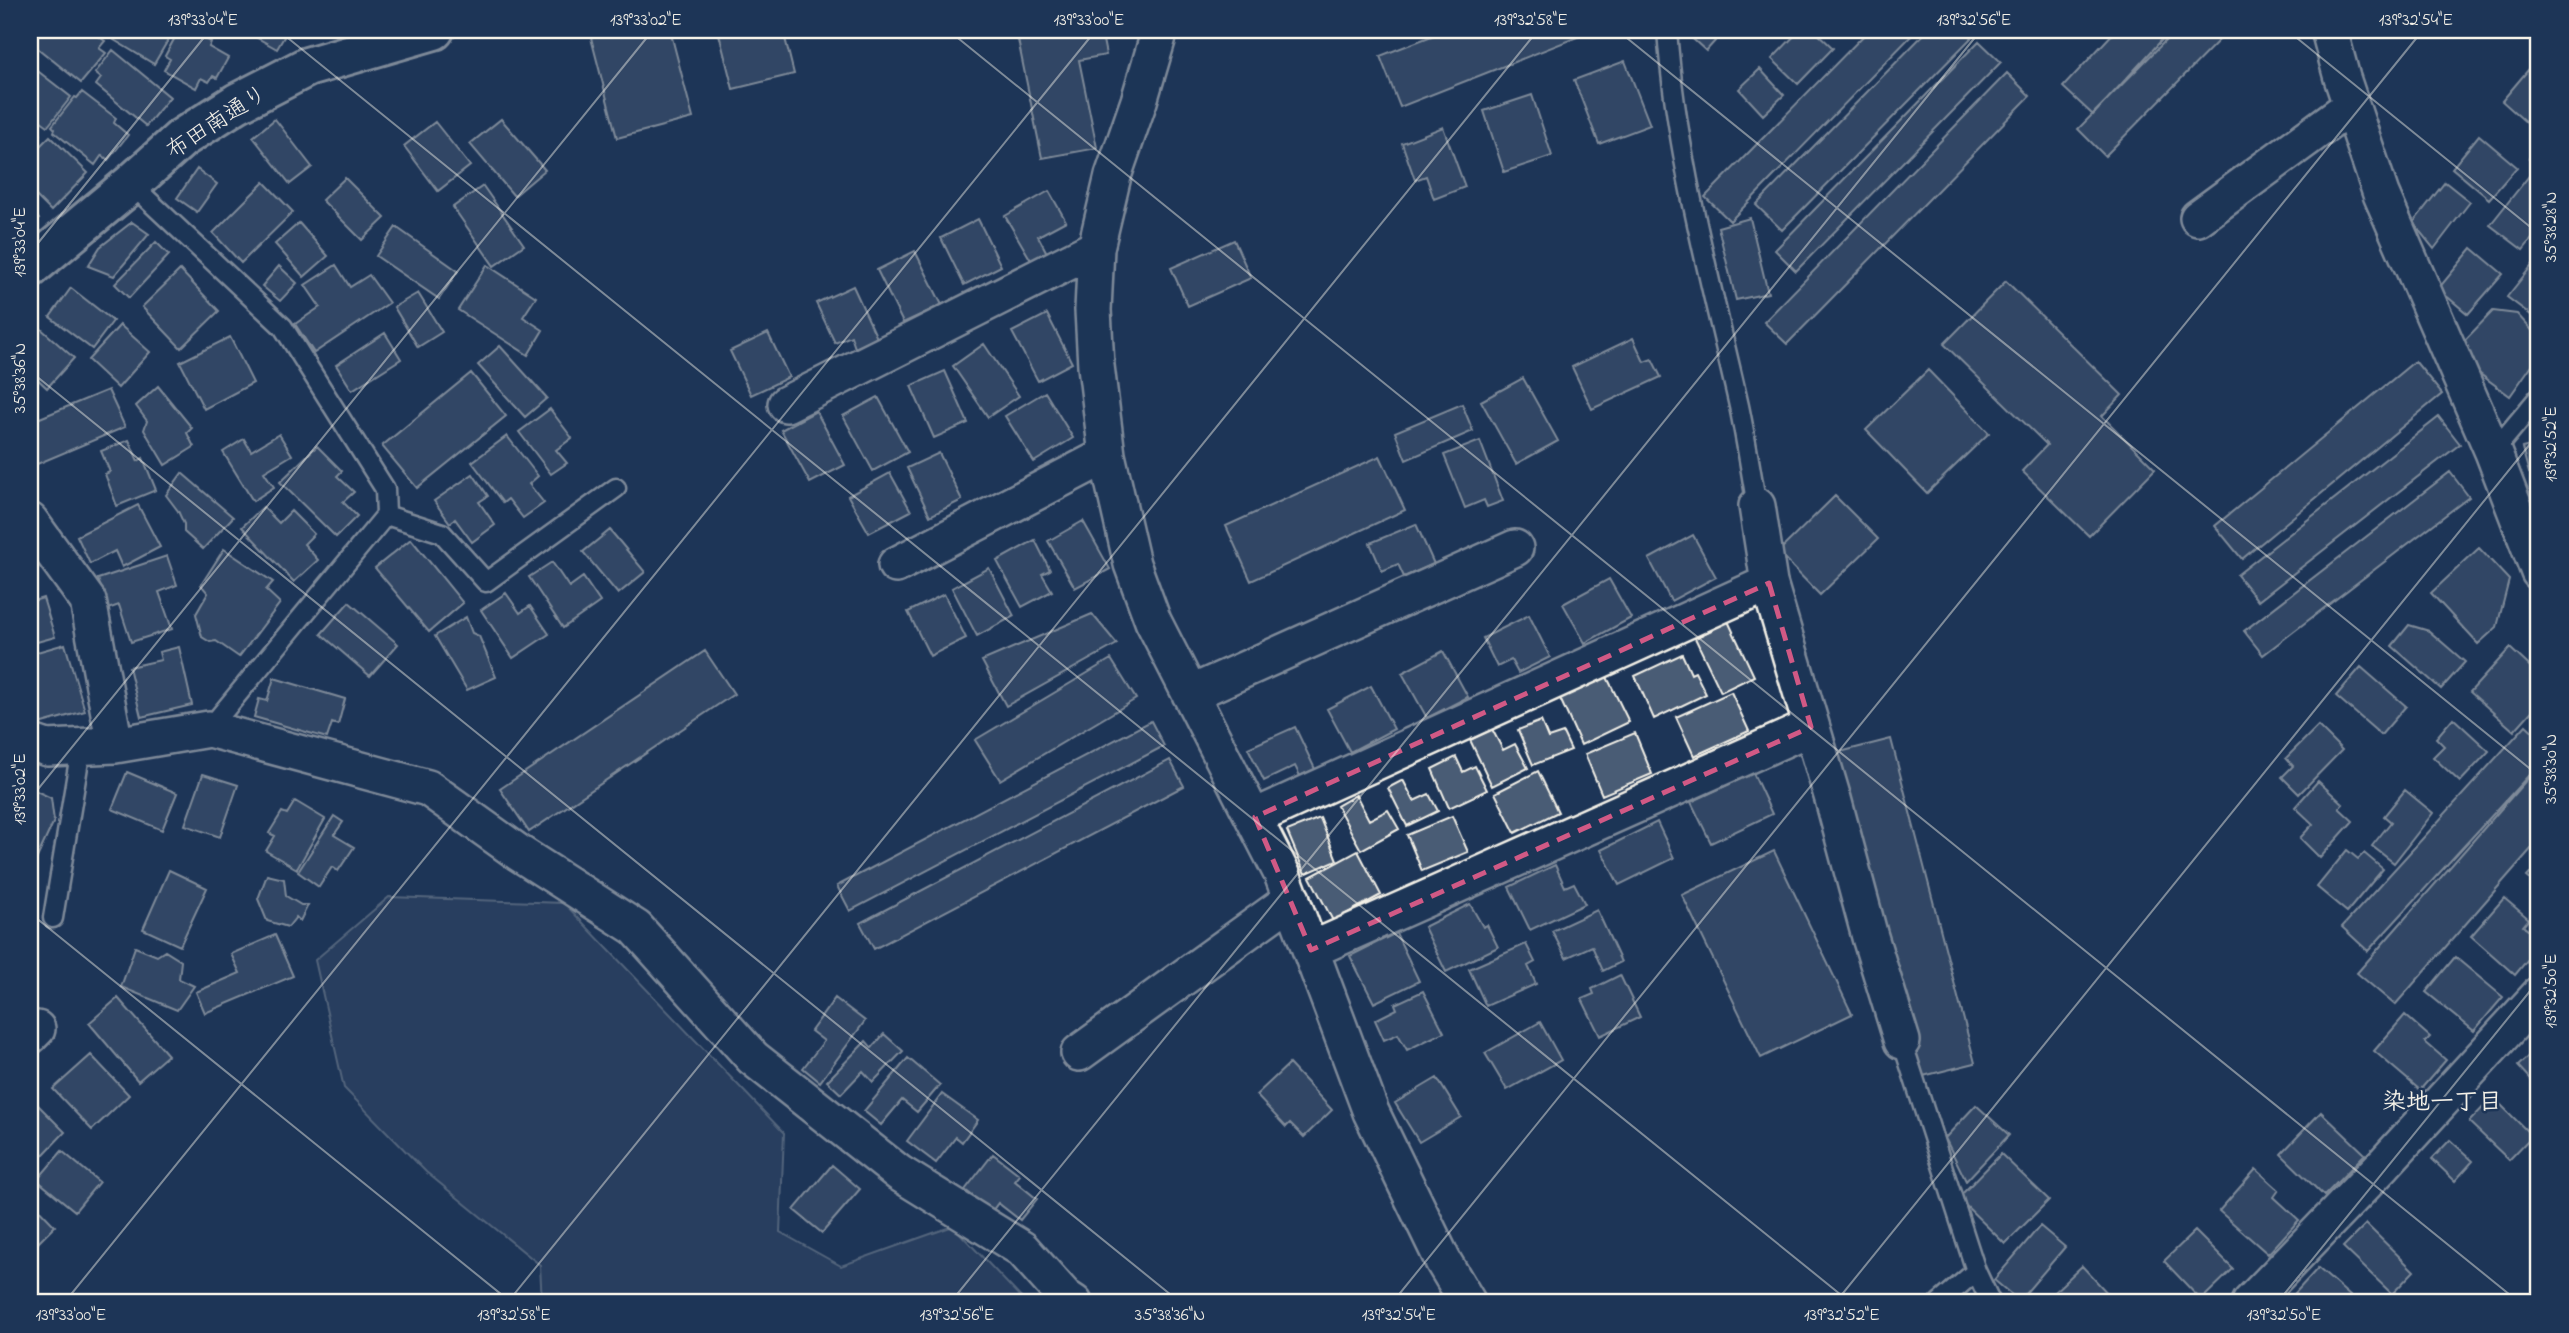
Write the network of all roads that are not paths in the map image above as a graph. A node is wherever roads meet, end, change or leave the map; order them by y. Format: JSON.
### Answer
{"nodes":[{"id":1,"x":433,"y":30,"type":"edge"},
{"id":2,"x":1160,"y":30,"type":"edge"},
{"id":3,"x":1667,"y":30,"type":"edge"},
{"id":4,"x":2329,"y":30,"type":"edge"},
{"id":5,"x":2351,"y":106,"type":"junction"},
{"id":6,"x":131,"y":184,"type":"junction"},
{"id":7,"x":2198,"y":218,"type":"dead end"},
{"id":8,"x":1096,"y":248,"type":"junction"},
{"id":9,"x":30,"y":268,"type":"edge"},
{"id":10,"x":2539,"y":397,"type":"edge"},
{"id":11,"x":786,"y":404,"type":"dead end"},
{"id":12,"x":2493,"y":453,"type":"junction"},
{"id":13,"x":1107,"y":455,"type":"junction"},
{"id":14,"x":616,"y":488,"type":"dead end"},
{"id":15,"x":1757,"y":506,"type":"joint"},
{"id":16,"x":386,"y":515,"type":"junction"},
{"id":17,"x":30,"y":521,"type":"edge"},
{"id":18,"x":1515,"y":548,"type":"dead end"},
{"id":19,"x":897,"y":565,"type":"dead end"},
{"id":20,"x":2539,"y":572,"type":"edge"},
{"id":21,"x":1769,"y":583,"type":"junction"},
{"id":22,"x":1190,"y":694,"type":"junction"},
{"id":23,"x":1811,"y":727,"type":"junction"},
{"id":24,"x":209,"y":729,"type":"junction"},
{"id":25,"x":30,"y":742,"type":"edge"},
{"id":26,"x":116,"y":745,"type":"junction"},
{"id":27,"x":81,"y":748,"type":"junction"},
{"id":28,"x":1255,"y":817,"type":"junction"},
{"id":29,"x":1292,"y":900,"type":"junction"},
{"id":30,"x":53,"y":918,"type":"dead end"},
{"id":31,"x":1311,"y":950,"type":"junction"},
{"id":32,"x":2539,"y":995,"type":"edge"},
{"id":33,"x":1902,"y":1041,"type":"joint"},
{"id":34,"x":1079,"y":1053,"type":"dead end"},
{"id":35,"x":1976,"y":1271,"type":"junction"},
{"id":36,"x":1074,"y":1303,"type":"edge"},
{"id":37,"x":1468,"y":1303,"type":"edge"},
{"id":38,"x":1939,"y":1303,"type":"edge"},
{"id":39,"x":1991,"y":1303,"type":"edge"},
{"id":40,"x":2250,"y":1303,"type":"edge"}],
"edges":[{"from":1,"to":6,"type":"street","name":"布田南通り"},
{"from":2,"to":8,"type":"street"},
{"from":3,"to":15,"type":"lane"},
{"from":4,"to":5,"type":"street"},
{"from":5,"to":7,"type":"street"},
{"from":5,"to":12,"type":"street"},
{"from":6,"to":9,"type":"street","name":"布田南通り"},
{"from":6,"to":16,"type":"lane"},
{"from":8,"to":11,"type":"street"},
{"from":8,"to":13,"type":"street"},
{"from":10,"to":12,"type":"lane"},
{"from":12,"to":20,"type":"street"},
{"from":13,"to":19,"type":"street"},
{"from":13,"to":22,"type":"street"},
{"from":14,"to":16,"type":"lane"},
{"from":15,"to":21,"type":"street"},
{"from":16,"to":24,"type":"lane"},
{"from":17,"to":26,"type":"street"},
{"from":18,"to":22,"type":"street"},
{"from":21,"to":23,"type":"street"},
{"from":21,"to":28,"type":"street"},
{"from":22,"to":28,"type":"street"},
{"from":23,"to":31,"type":"street"},
{"from":23,"to":33,"type":"street"},
{"from":24,"to":26,"type":"street"},
{"from":24,"to":36,"type":"street"},
{"from":25,"to":27,"type":"street"},
{"from":26,"to":27,"type":"street"},
{"from":27,"to":30,"type":"lane"},
{"from":28,"to":29,"type":"street"},
{"from":29,"to":31,"type":"street"},
{"from":29,"to":34,"type":"street"},
{"from":31,"to":37,"type":"street"},
{"from":32,"to":40,"type":"street"},
{"from":33,"to":35,"type":"lane"},
{"from":35,"to":38,"type":"lane"},
{"from":35,"to":39,"type":"lane"}]}
